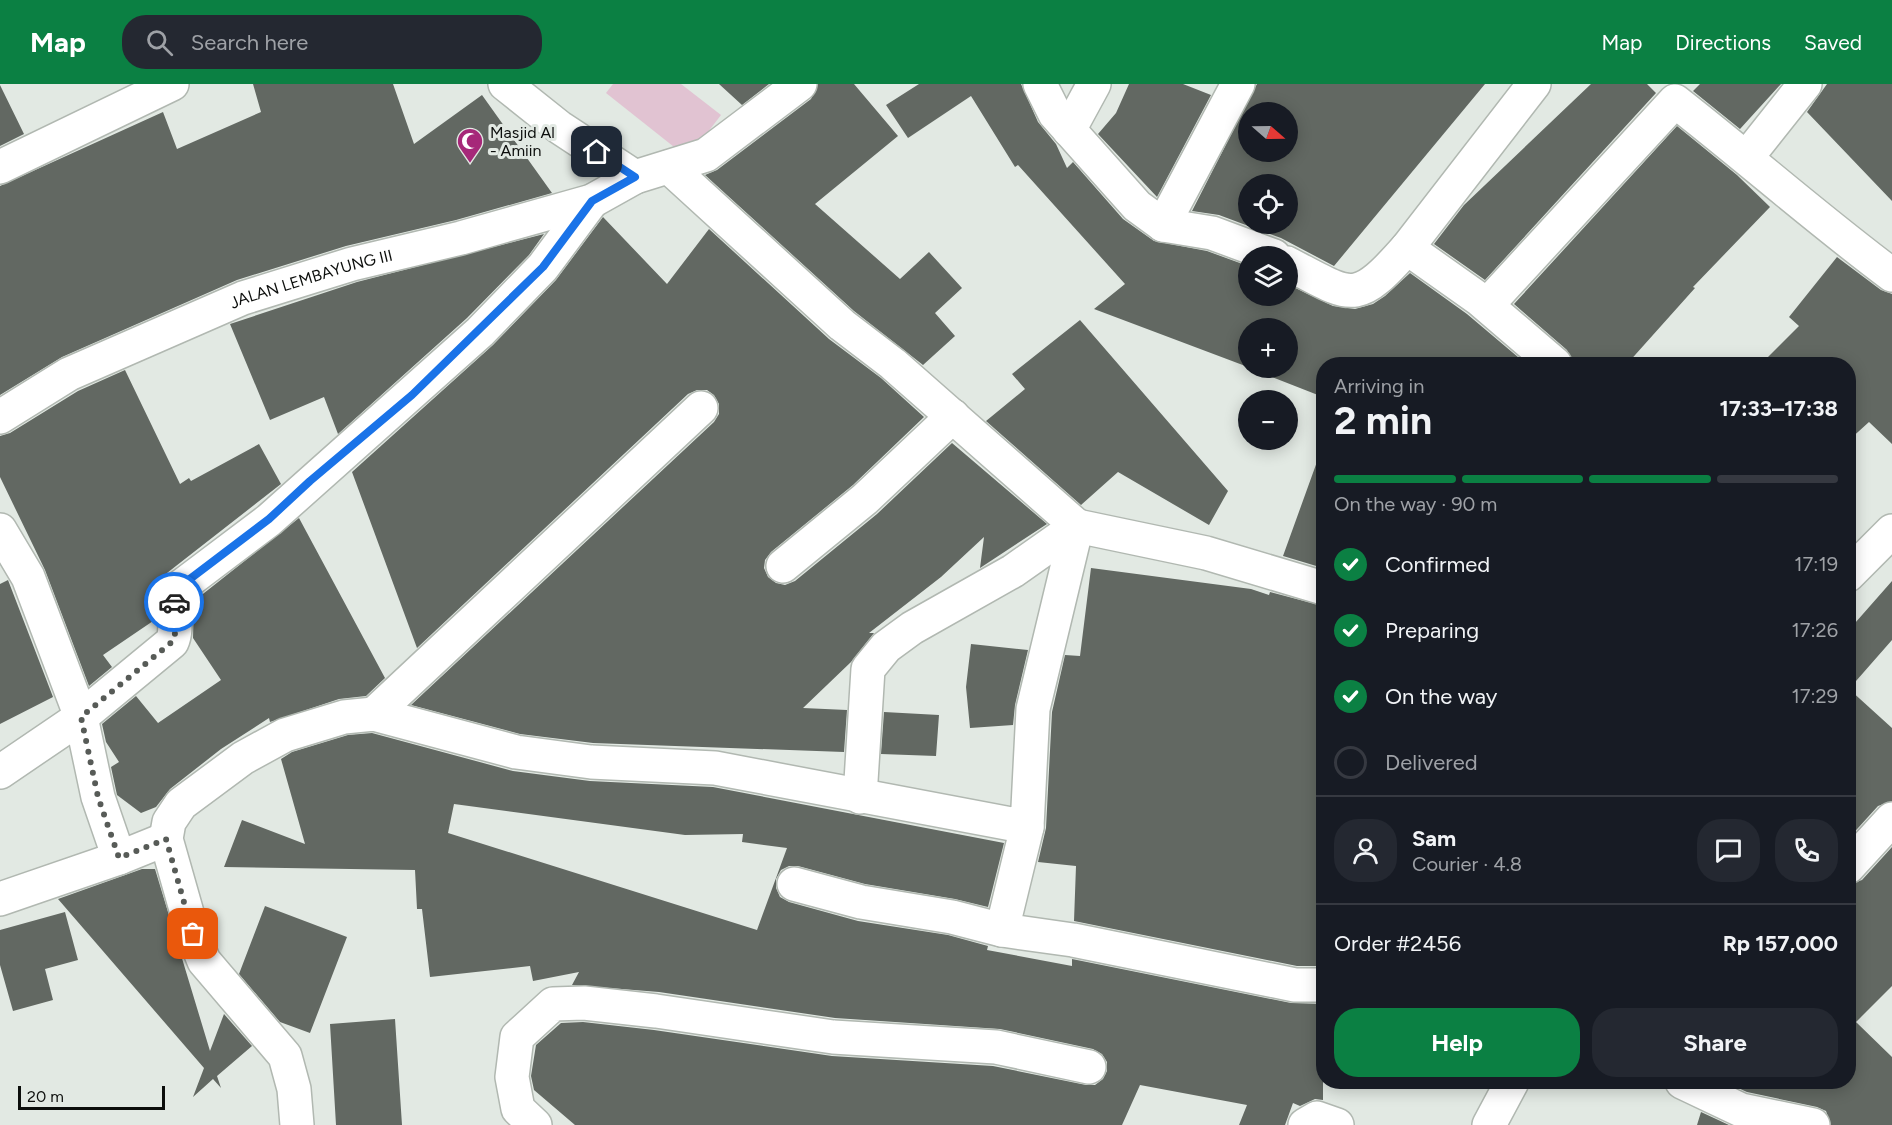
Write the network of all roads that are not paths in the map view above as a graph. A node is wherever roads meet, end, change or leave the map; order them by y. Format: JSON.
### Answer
{"nodes":[{"id":1,"x":172,"y":84,"type":"edge"},
{"id":2,"x":505,"y":84,"type":"edge"},
{"id":3,"x":800,"y":84,"type":"edge"},
{"id":4,"x":1040,"y":84,"type":"edge"},
{"id":5,"x":1094,"y":84,"type":"edge"},
{"id":6,"x":1238,"y":84,"type":"edge"},
{"id":7,"x":1534,"y":84,"type":"edge"},
{"id":8,"x":1805,"y":84,"type":"edge"},
{"id":9,"x":1668,"y":92,"type":"edge"},
{"id":10,"x":1069,"y":130,"type":"junction"},
{"id":11,"x":1747,"y":157,"type":"junction"},
{"id":12,"x":0,"y":167,"type":"edge"},
{"id":13,"x":669,"y":167,"type":"junction"},
{"id":14,"x":635,"y":177,"type":"junction"},
{"id":15,"x":592,"y":201,"type":"junction"},
{"id":16,"x":1163,"y":225,"type":"junction"},
{"id":17,"x":1247,"y":246,"type":"edge"},
{"id":18,"x":1407,"y":248,"type":"junction"},
{"id":19,"x":1298,"y":269,"type":"edge"},
{"id":20,"x":1892,"y":275,"type":"edge"},
{"id":21,"x":1487,"y":305,"type":"junction"},
{"id":22,"x":1546,"y":357,"type":"edge"},
{"id":23,"x":701,"y":408,"type":"dead end"},
{"id":24,"x":953,"y":416,"type":"junction"},
{"id":25,"x":0,"y":417,"type":"edge"},
{"id":26,"x":1077,"y":526,"type":"junction"},
{"id":27,"x":0,"y":530,"type":"edge"},
{"id":28,"x":1892,"y":531,"type":"edge"},
{"id":29,"x":783,"y":566,"type":"dead end"},
{"id":30,"x":1856,"y":567,"type":"edge"},
{"id":31,"x":1316,"y":586,"type":"edge"},
{"id":32,"x":374,"y":714,"type":"junction"},
{"id":33,"x":81,"y":717,"type":"junction"},
{"id":34,"x":0,"y":772,"type":"edge"},
{"id":35,"x":860,"y":797,"type":"junction"},
{"id":36,"x":1892,"y":819,"type":"edge"},
{"id":37,"x":1027,"y":826,"type":"junction"},
{"id":38,"x":167,"y":830,"type":"junction"},
{"id":39,"x":119,"y":858,"type":"junction"},
{"id":40,"x":1856,"y":858,"type":"edge"},
{"id":41,"x":794,"y":884,"type":"dead end"},
{"id":42,"x":0,"y":899,"type":"edge"},
{"id":43,"x":1002,"y":930,"type":"junction"},
{"id":44,"x":1316,"y":985,"type":"edge"},
{"id":45,"x":1089,"y":1067,"type":"dead end"},
{"id":46,"x":1508,"y":1089,"type":"edge"},
{"id":47,"x":1697,"y":1089,"type":"edge"},
{"id":48,"x":297,"y":1125,"type":"edge"},
{"id":49,"x":535,"y":1125,"type":"edge"},
{"id":50,"x":1305,"y":1125,"type":"edge"},
{"id":51,"x":1337,"y":1125,"type":"edge"},
{"id":52,"x":1489,"y":1125,"type":"edge"},
{"id":53,"x":1813,"y":1125,"type":"edge"}],
"edges":[{"from":1,"to":12,"type":"street"},
{"from":2,"to":14,"type":"street"},
{"from":3,"to":13,"type":"street","name":"JALAN LEMBAYUNG III"},
{"from":4,"to":10,"type":"street"},
{"from":5,"to":10,"type":"street"},
{"from":6,"to":16,"type":"street"},
{"from":7,"to":18,"type":"street"},
{"from":8,"to":11,"type":"street"},
{"from":9,"to":11,"type":"street"},
{"from":9,"to":21,"type":"street"},
{"from":10,"to":16,"type":"street"},
{"from":11,"to":20,"type":"street"},
{"from":13,"to":14,"type":"street","name":"JALAN LEMBAYUNG III"},
{"from":13,"to":24,"type":"street"},
{"from":14,"to":15,"type":"street","name":"JALAN LEMBAYUNG III"},
{"from":15,"to":25,"type":"street","name":"JALAN LEMBAYUNG III"},
{"from":15,"to":33,"type":"street"},
{"from":16,"to":17,"type":"street"},
{"from":18,"to":19,"type":"street"},
{"from":18,"to":21,"type":"street"},
{"from":21,"to":22,"type":"street"},
{"from":23,"to":32,"type":"street"},
{"from":24,"to":26,"type":"street"},
{"from":24,"to":29,"type":"street"},
{"from":26,"to":31,"type":"street"},
{"from":26,"to":35,"type":"street"},
{"from":26,"to":37,"type":"street"},
{"from":27,"to":33,"type":"street"},
{"from":28,"to":30,"type":"street"},
{"from":32,"to":35,"type":"street"},
{"from":32,"to":38,"type":"street"},
{"from":33,"to":34,"type":"street"},
{"from":33,"to":39,"type":"street"},
{"from":35,"to":37,"type":"street"},
{"from":36,"to":40,"type":"street"},
{"from":37,"to":43,"type":"street"},
{"from":38,"to":39,"type":"street"},
{"from":38,"to":48,"type":"street"},
{"from":39,"to":42,"type":"street"},
{"from":41,"to":43,"type":"street"},
{"from":43,"to":44,"type":"street"},
{"from":45,"to":49,"type":"street"},
{"from":46,"to":52,"type":"street"},
{"from":47,"to":53,"type":"street"},
{"from":50,"to":51,"type":"street"}]}
